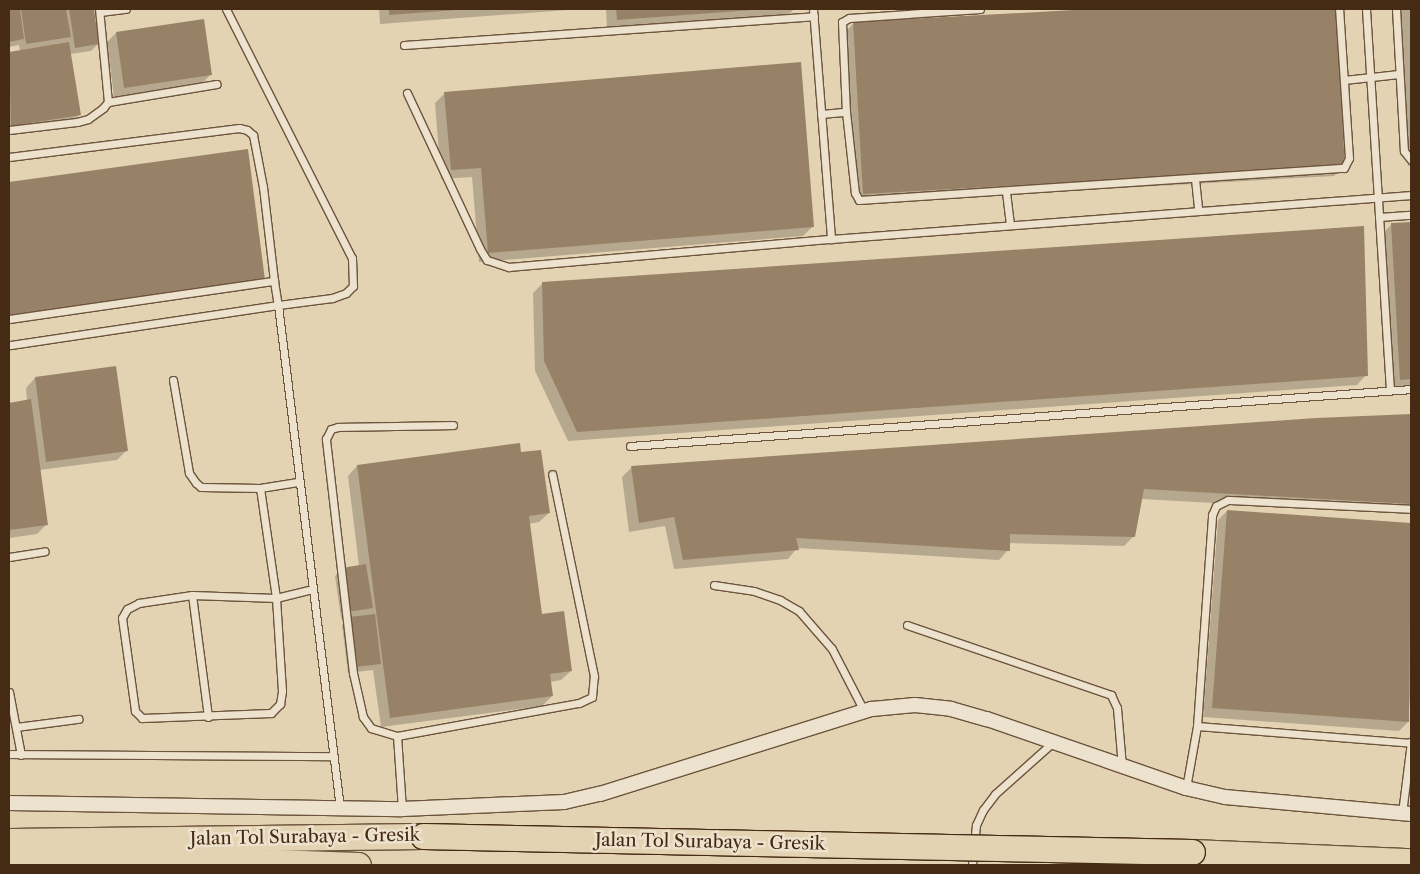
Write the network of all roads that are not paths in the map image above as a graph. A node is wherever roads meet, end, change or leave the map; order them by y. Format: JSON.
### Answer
{"nodes":[{"id":1,"x":126,"y":9,"type":"edge"},
{"id":2,"x":226,"y":9,"type":"edge"},
{"id":3,"x":980,"y":9,"type":"edge"},
{"id":4,"x":1340,"y":9,"type":"edge"},
{"id":5,"x":1366,"y":9,"type":"edge"},
{"id":6,"x":1396,"y":9,"type":"edge"},
{"id":7,"x":99,"y":10,"type":"edge"},
{"id":8,"x":813,"y":12,"type":"edge"},
{"id":9,"x":404,"y":45,"type":"dead end"},
{"id":10,"x":1399,"y":74,"type":"junction"},
{"id":11,"x":1369,"y":77,"type":"junction"},
{"id":12,"x":1344,"y":80,"type":"junction"},
{"id":13,"x":217,"y":84,"type":"dead end"},
{"id":14,"x":407,"y":93,"type":"dead end"},
{"id":15,"x":108,"y":102,"type":"junction"},
{"id":16,"x":846,"y":112,"type":"junction"},
{"id":17,"x":821,"y":114,"type":"junction"},
{"id":18,"x":9,"y":130,"type":"edge"},
{"id":19,"x":9,"y":157,"type":"edge"},
{"id":20,"x":1411,"y":160,"type":"edge"},
{"id":21,"x":1195,"y":179,"type":"junction"},
{"id":22,"x":1006,"y":192,"type":"junction"},
{"id":23,"x":1411,"y":195,"type":"edge"},
{"id":24,"x":1377,"y":198,"type":"junction"},
{"id":25,"x":1198,"y":210,"type":"junction"},
{"id":26,"x":1411,"y":215,"type":"edge"},
{"id":27,"x":1379,"y":217,"type":"junction"},
{"id":28,"x":1010,"y":225,"type":"junction"},
{"id":29,"x":831,"y":239,"type":"junction"},
{"id":30,"x":274,"y":281,"type":"junction"},
{"id":31,"x":278,"y":305,"type":"junction"},
{"id":32,"x":9,"y":319,"type":"edge"},
{"id":33,"x":9,"y":345,"type":"edge"},
{"id":34,"x":173,"y":380,"type":"dead end"},
{"id":35,"x":1411,"y":389,"type":"edge"},
{"id":36,"x":1390,"y":390,"type":"junction"},
{"id":37,"x":453,"y":424,"type":"dead end"},
{"id":38,"x":630,"y":446,"type":"dead end"},
{"id":39,"x":552,"y":474,"type":"dead end"},
{"id":40,"x":298,"y":482,"type":"junction"},
{"id":41,"x":260,"y":488,"type":"junction"},
{"id":42,"x":1411,"y":509,"type":"edge"},
{"id":43,"x":45,"y":551,"type":"dead end"},
{"id":44,"x":9,"y":557,"type":"edge"},
{"id":45,"x":714,"y":585,"type":"dead end"},
{"id":46,"x":311,"y":589,"type":"junction"},
{"id":47,"x":192,"y":595,"type":"junction"},
{"id":48,"x":276,"y":598,"type":"junction"},
{"id":49,"x":908,"y":625,"type":"dead end"},
{"id":50,"x":9,"y":692,"type":"edge"},
{"id":51,"x":864,"y":711,"type":"junction"},
{"id":52,"x":208,"y":717,"type":"junction"},
{"id":53,"x":78,"y":719,"type":"dead end"},
{"id":54,"x":1197,"y":726,"type":"junction"},
{"id":55,"x":16,"y":727,"type":"junction"},
{"id":56,"x":397,"y":736,"type":"junction"},
{"id":57,"x":1411,"y":742,"type":"edge"},
{"id":58,"x":1052,"y":743,"type":"junction"},
{"id":59,"x":9,"y":754,"type":"edge"},
{"id":60,"x":22,"y":755,"type":"junction"},
{"id":61,"x":333,"y":756,"type":"junction"},
{"id":62,"x":1122,"y":766,"type":"junction"},
{"id":63,"x":1186,"y":788,"type":"junction"},
{"id":64,"x":9,"y":804,"type":"edge"},
{"id":65,"x":340,"y":809,"type":"junction"},
{"id":66,"x":402,"y":809,"type":"junction"},
{"id":67,"x":1407,"y":813,"type":"edge"},
{"id":68,"x":9,"y":840,"type":"edge"},
{"id":69,"x":1411,"y":861,"type":"edge"},
{"id":70,"x":9,"y":865,"type":"edge"},
{"id":71,"x":358,"y":865,"type":"edge"},
{"id":72,"x":972,"y":865,"type":"edge"}],
"edges":[{"from":1,"to":7,"type":"lane"},
{"from":2,"to":31,"type":"lane"},
{"from":3,"to":16,"type":"lane"},
{"from":4,"to":12,"type":"lane"},
{"from":5,"to":11,"type":"lane"},
{"from":6,"to":10,"type":"lane"},
{"from":7,"to":15,"type":"lane"},
{"from":8,"to":9,"type":"lane"},
{"from":8,"to":17,"type":"lane"},
{"from":10,"to":11,"type":"lane"},
{"from":10,"to":20,"type":"lane"},
{"from":11,"to":12,"type":"lane"},
{"from":11,"to":24,"type":"lane"},
{"from":12,"to":21,"type":"lane"},
{"from":13,"to":15,"type":"lane"},
{"from":14,"to":29,"type":"lane"},
{"from":15,"to":18,"type":"lane"},
{"from":16,"to":17,"type":"lane"},
{"from":16,"to":22,"type":"lane"},
{"from":17,"to":29,"type":"lane"},
{"from":19,"to":30,"type":"lane"},
{"from":21,"to":22,"type":"lane"},
{"from":21,"to":25,"type":"lane"},
{"from":22,"to":28,"type":"lane"},
{"from":23,"to":24,"type":"lane"},
{"from":24,"to":25,"type":"lane"},
{"from":24,"to":27,"type":"lane"},
{"from":25,"to":28,"type":"lane"},
{"from":26,"to":27,"type":"lane"},
{"from":27,"to":36,"type":"lane"},
{"from":28,"to":29,"type":"lane"},
{"from":30,"to":31,"type":"lane"},
{"from":30,"to":32,"type":"lane"},
{"from":31,"to":33,"type":"lane"},
{"from":31,"to":40,"type":"lane"},
{"from":34,"to":41,"type":"lane"},
{"from":35,"to":36,"type":"lane"},
{"from":36,"to":38,"type":"lane"},
{"from":37,"to":56,"type":"lane"},
{"from":39,"to":56,"type":"lane"},
{"from":40,"to":41,"type":"lane"},
{"from":40,"to":46,"type":"lane"},
{"from":41,"to":48,"type":"lane"},
{"from":42,"to":54,"type":"lane"},
{"from":43,"to":44,"type":"lane"},
{"from":45,"to":51,"type":"lane"},
{"from":46,"to":48,"type":"lane"},
{"from":46,"to":61,"type":"lane"},
{"from":47,"to":48,"type":"lane"},
{"from":47,"to":52,"type":"lane"},
{"from":47,"to":52,"type":"lane"},
{"from":48,"to":52,"type":"lane"},
{"from":49,"to":62,"type":"lane"},
{"from":50,"to":55,"type":"lane"},
{"from":51,"to":58,"type":"street"},
{"from":51,"to":66,"type":"street"},
{"from":53,"to":55,"type":"lane"},
{"from":54,"to":57,"type":"lane"},
{"from":54,"to":63,"type":"lane"},
{"from":55,"to":60,"type":"lane"},
{"from":56,"to":66,"type":"lane"},
{"from":57,"to":67,"type":"lane"},
{"from":58,"to":62,"type":"street"},
{"from":58,"to":72,"type":"lane"},
{"from":59,"to":60,"type":"lane"},
{"from":60,"to":61,"type":"lane"},
{"from":61,"to":65,"type":"lane"},
{"from":62,"to":63,"type":"street"},
{"from":63,"to":67,"type":"street"},
{"from":64,"to":65,"type":"street"},
{"from":65,"to":66,"type":"street"},
{"from":68,"to":69,"type":"highway","name":"Jalan Tol Surabaya - Gresik","bridge":true},
{"from":70,"to":71,"type":"highway","name":"Jalan Tol Surabaya - Gresik"}]}
